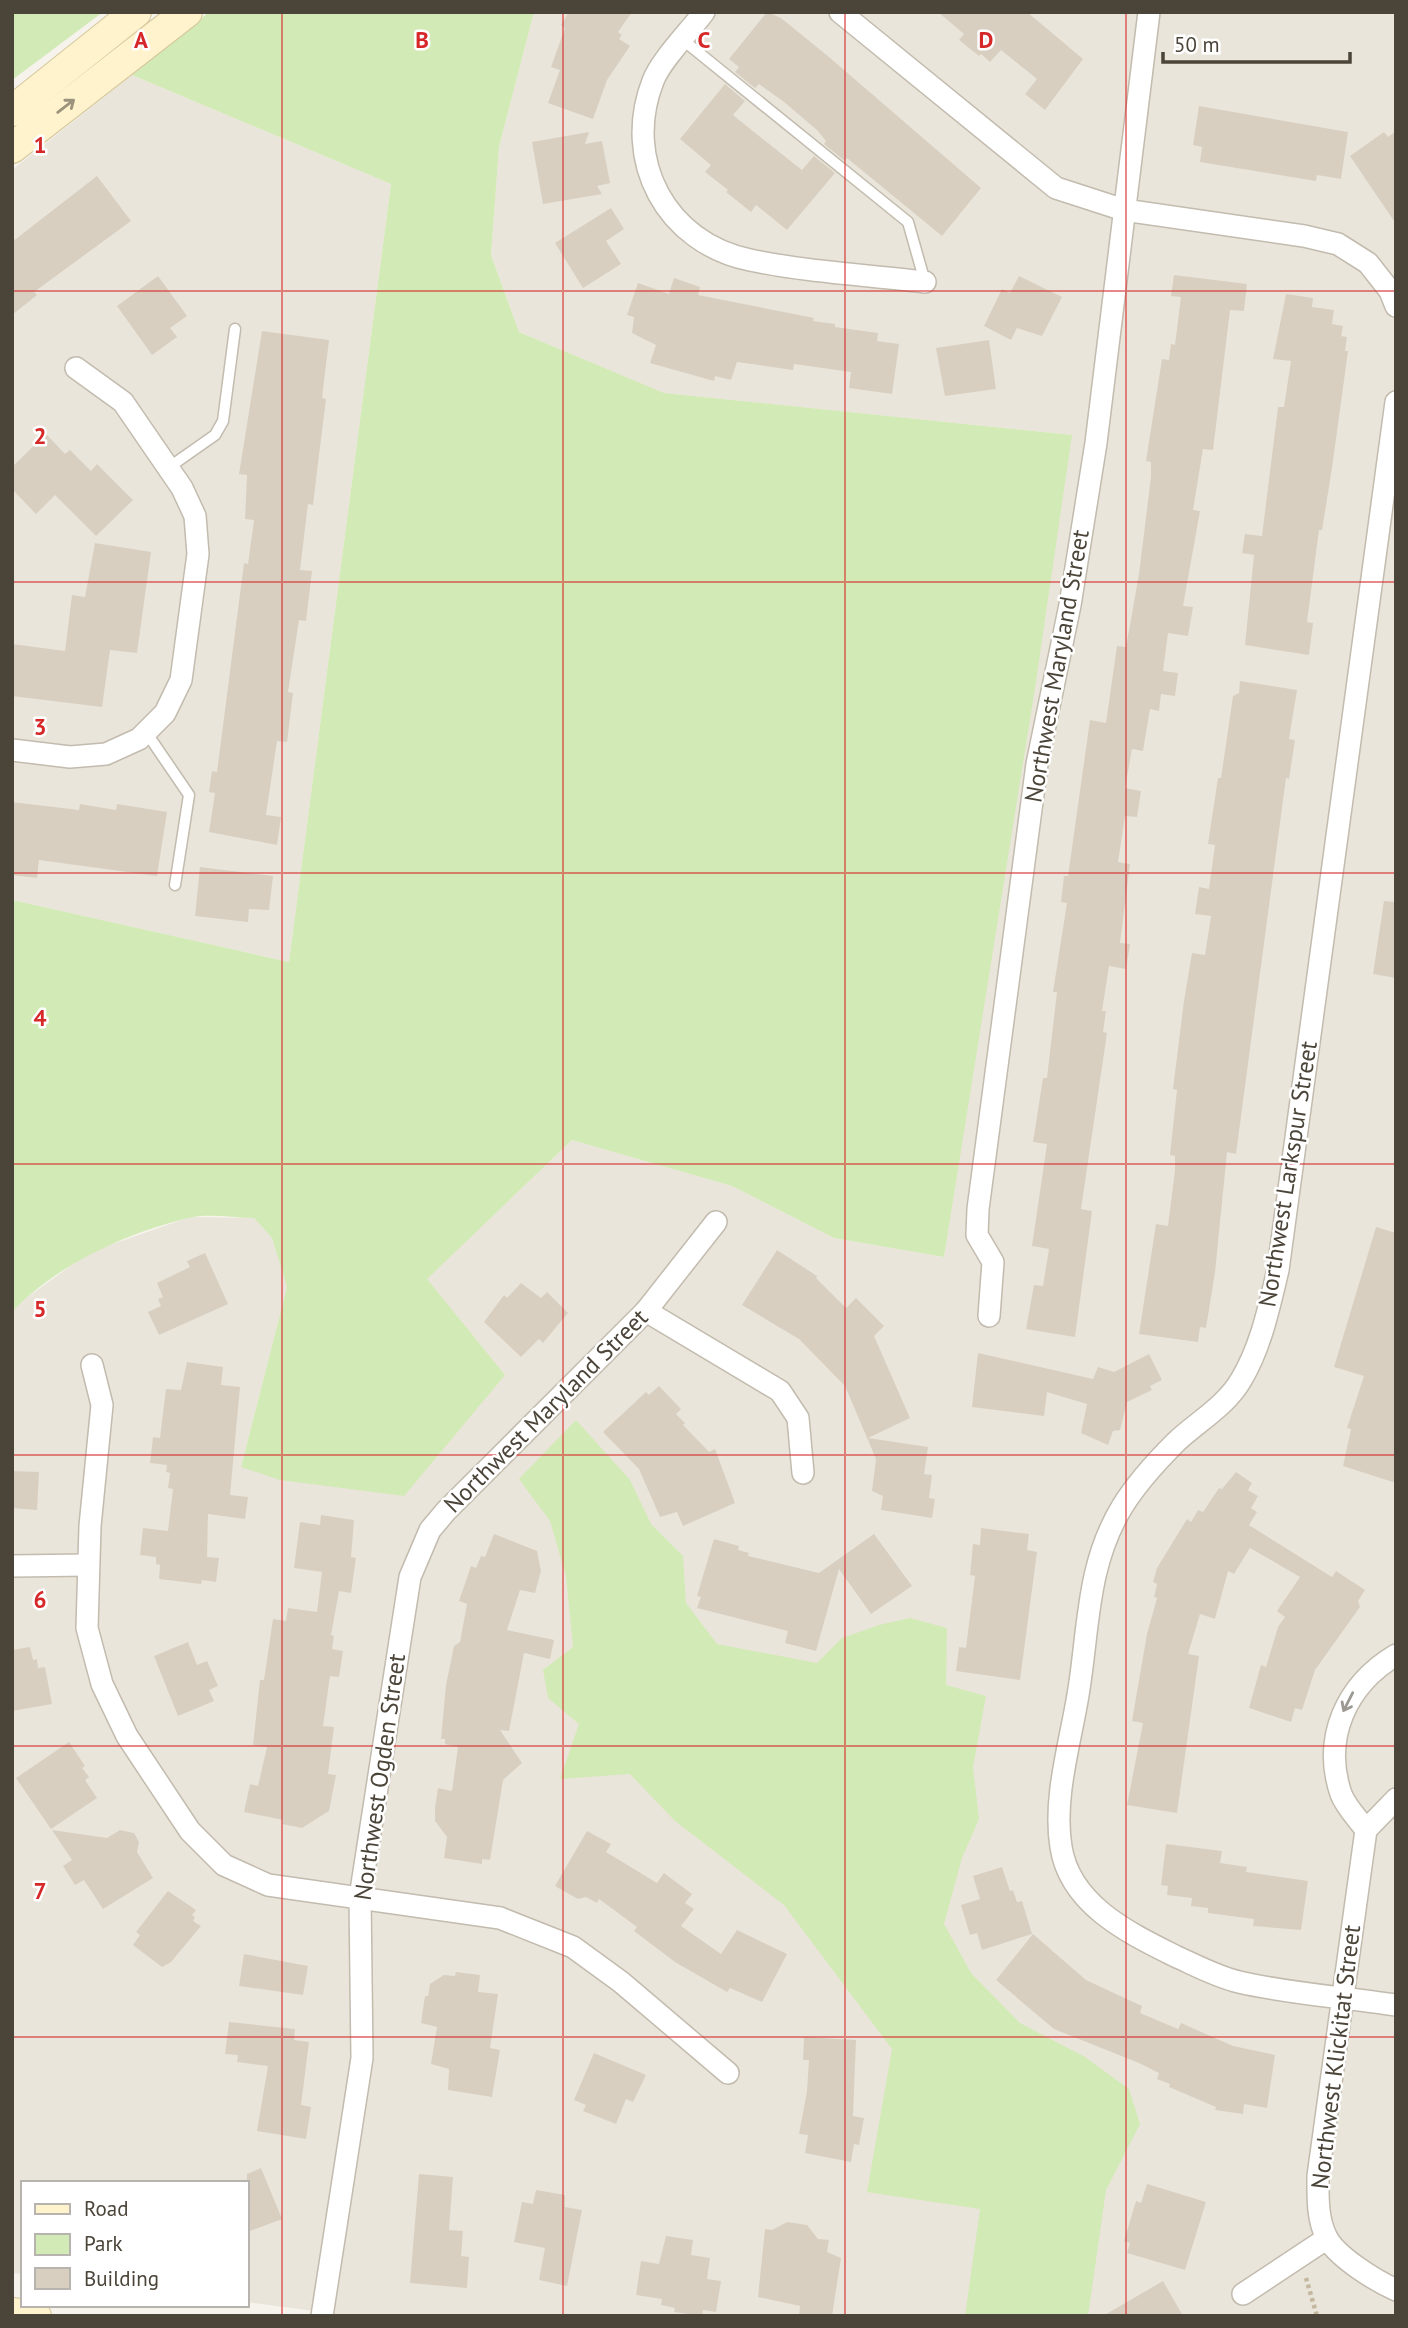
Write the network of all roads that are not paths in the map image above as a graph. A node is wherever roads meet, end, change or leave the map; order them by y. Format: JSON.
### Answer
{"nodes":[{"id":1,"x":136,"y":12,"type":"edge"},
{"id":2,"x":187,"y":12,"type":"edge"},
{"id":3,"x":704,"y":12,"type":"edge"},
{"id":4,"x":840,"y":12,"type":"edge"},
{"id":5,"x":1149,"y":12,"type":"edge"},
{"id":6,"x":683,"y":40,"type":"junction"},
{"id":7,"x":12,"y":111,"type":"edge"},
{"id":8,"x":12,"y":148,"type":"edge"},
{"id":9,"x":1124,"y":210,"type":"junction"},
{"id":10,"x":1388,"y":273,"type":"edge"},
{"id":11,"x":925,"y":282,"type":"joint"},
{"id":12,"x":1396,"y":306,"type":"edge"},
{"id":13,"x":235,"y":329,"type":"dead end"},
{"id":14,"x":76,"y":368,"type":"dead end"},
{"id":15,"x":1396,"y":402,"type":"edge"},
{"id":16,"x":169,"y":468,"type":"junction"},
{"id":17,"x":146,"y":732,"type":"junction"},
{"id":18,"x":12,"y":750,"type":"edge"},
{"id":19,"x":175,"y":885,"type":"dead end"},
{"id":20,"x":716,"y":1222,"type":"dead end"},
{"id":21,"x":646,"y":1311,"type":"junction"},
{"id":22,"x":989,"y":1315,"type":"dead end"},
{"id":23,"x":92,"y":1365,"type":"dead end"},
{"id":24,"x":803,"y":1473,"type":"dead end"},
{"id":25,"x":88,"y":1564,"type":"junction"},
{"id":26,"x":12,"y":1566,"type":"edge"},
{"id":27,"x":404,"y":1614,"type":"joint"},
{"id":28,"x":1396,"y":1655,"type":"edge"},
{"id":29,"x":1396,"y":1799,"type":"edge"},
{"id":30,"x":1366,"y":1830,"type":"junction"},
{"id":31,"x":360,"y":1897,"type":"junction"},
{"id":32,"x":1341,"y":1997,"type":"junction"},
{"id":33,"x":1396,"y":2005,"type":"edge"},
{"id":34,"x":728,"y":2073,"type":"dead end"},
{"id":35,"x":1326,"y":2239,"type":"junction"},
{"id":36,"x":1396,"y":2290,"type":"edge"},
{"id":37,"x":1243,"y":2294,"type":"dead end"},
{"id":38,"x":12,"y":2313,"type":"edge"},
{"id":39,"x":36,"y":2316,"type":"edge"},
{"id":40,"x":322,"y":2316,"type":"edge"}],
"edges":[{"from":1,"to":7,"type":"main road"},
{"from":8,"to":2,"type":"main road","one_way":true},
{"from":3,"to":6,"type":"street"},
{"from":4,"to":9,"type":"street"},
{"from":5,"to":9,"type":"street","name":"Northwest Maryland Street"},
{"from":6,"to":11,"type":"lane"},
{"from":6,"to":11,"type":"street"},
{"from":9,"to":10,"type":"street"},
{"from":9,"to":22,"type":"street","name":"Northwest Maryland Street"},
{"from":10,"to":12,"type":"street"},
{"from":13,"to":16,"type":"lane"},
{"from":14,"to":16,"type":"street"},
{"from":15,"to":32,"type":"street","name":"Northwest Larkspur Street"},
{"from":16,"to":17,"type":"street"},
{"from":17,"to":18,"type":"street"},
{"from":17,"to":19,"type":"lane"},
{"from":20,"to":21,"type":"street","name":"Northwest Maryland Street"},
{"from":21,"to":24,"type":"street"},
{"from":21,"to":27,"type":"street","name":"Northwest Maryland Street"},
{"from":23,"to":25,"type":"street"},
{"from":25,"to":26,"type":"street"},
{"from":25,"to":31,"type":"street"},
{"from":27,"to":31,"type":"street","name":"Northwest Ogden Street"},
{"from":28,"to":30,"type":"street","one_way":true},
{"from":29,"to":30,"type":"street"},
{"from":30,"to":32,"type":"street","name":"Northwest Klickitat Street"},
{"from":31,"to":34,"type":"street"},
{"from":31,"to":40,"type":"street","name":"Northwest Ogden Street"},
{"from":32,"to":33,"type":"street","name":"Northwest Larkspur Street"},
{"from":32,"to":35,"type":"street","name":"Northwest Klickitat Street"},
{"from":35,"to":36,"type":"street"},
{"from":35,"to":37,"type":"street"},
{"from":38,"to":39,"type":"main road"}]}
